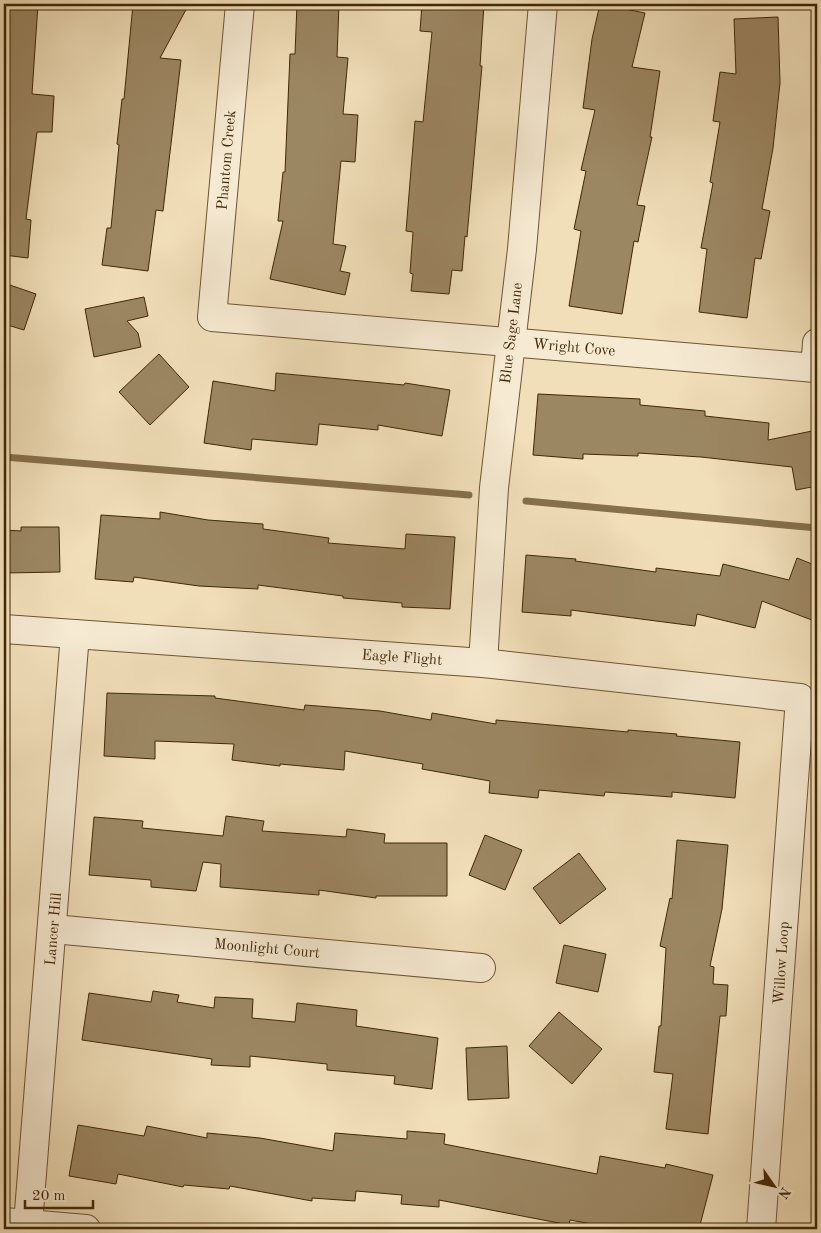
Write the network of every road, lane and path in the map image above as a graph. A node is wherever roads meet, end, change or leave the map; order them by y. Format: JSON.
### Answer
{"nodes":[{"id":1,"x":240,"y":4,"type":"edge"},
{"id":2,"x":543,"y":4,"type":"edge"},
{"id":3,"x":212,"y":316,"type":"joint"},
{"id":4,"x":510,"y":342,"type":"junction"},
{"id":5,"x":816,"y":355,"type":"edge"},
{"id":6,"x":4,"y":629,"type":"edge"},
{"id":7,"x":75,"y":634,"type":"junction"},
{"id":8,"x":483,"y":663,"type":"junction"},
{"id":9,"x":800,"y":698,"type":"joint"},
{"id":10,"x":53,"y":929,"type":"junction"},
{"id":11,"x":482,"y":968,"type":"dead end"},
{"id":12,"x":16,"y":1223,"type":"edge"},
{"id":13,"x":86,"y":1229,"type":"edge"},
{"id":14,"x":761,"y":1229,"type":"edge"}],
"edges":[{"from":1,"to":3,"type":"street","name":"Phantom Creek"},
{"from":2,"to":4,"type":"street","name":"Blue Sage Lane"},
{"from":3,"to":4,"type":"street","name":"Wright Cove"},
{"from":4,"to":5,"type":"street","name":"Wright Cove"},
{"from":4,"to":8,"type":"street","name":"Blue Sage Lane"},
{"from":6,"to":7,"type":"street","name":"Eagle Flight"},
{"from":7,"to":8,"type":"street","name":"Eagle Flight"},
{"from":7,"to":10,"type":"street","name":"Lancer Hill"},
{"from":8,"to":9,"type":"street","name":"Eagle Flight"},
{"from":9,"to":14,"type":"street","name":"Willow Loop"},
{"from":10,"to":11,"type":"street","name":"Moonlight Court"},
{"from":10,"to":12,"type":"street","name":"Lancer Hill"},
{"from":12,"to":13,"type":"street"}]}
